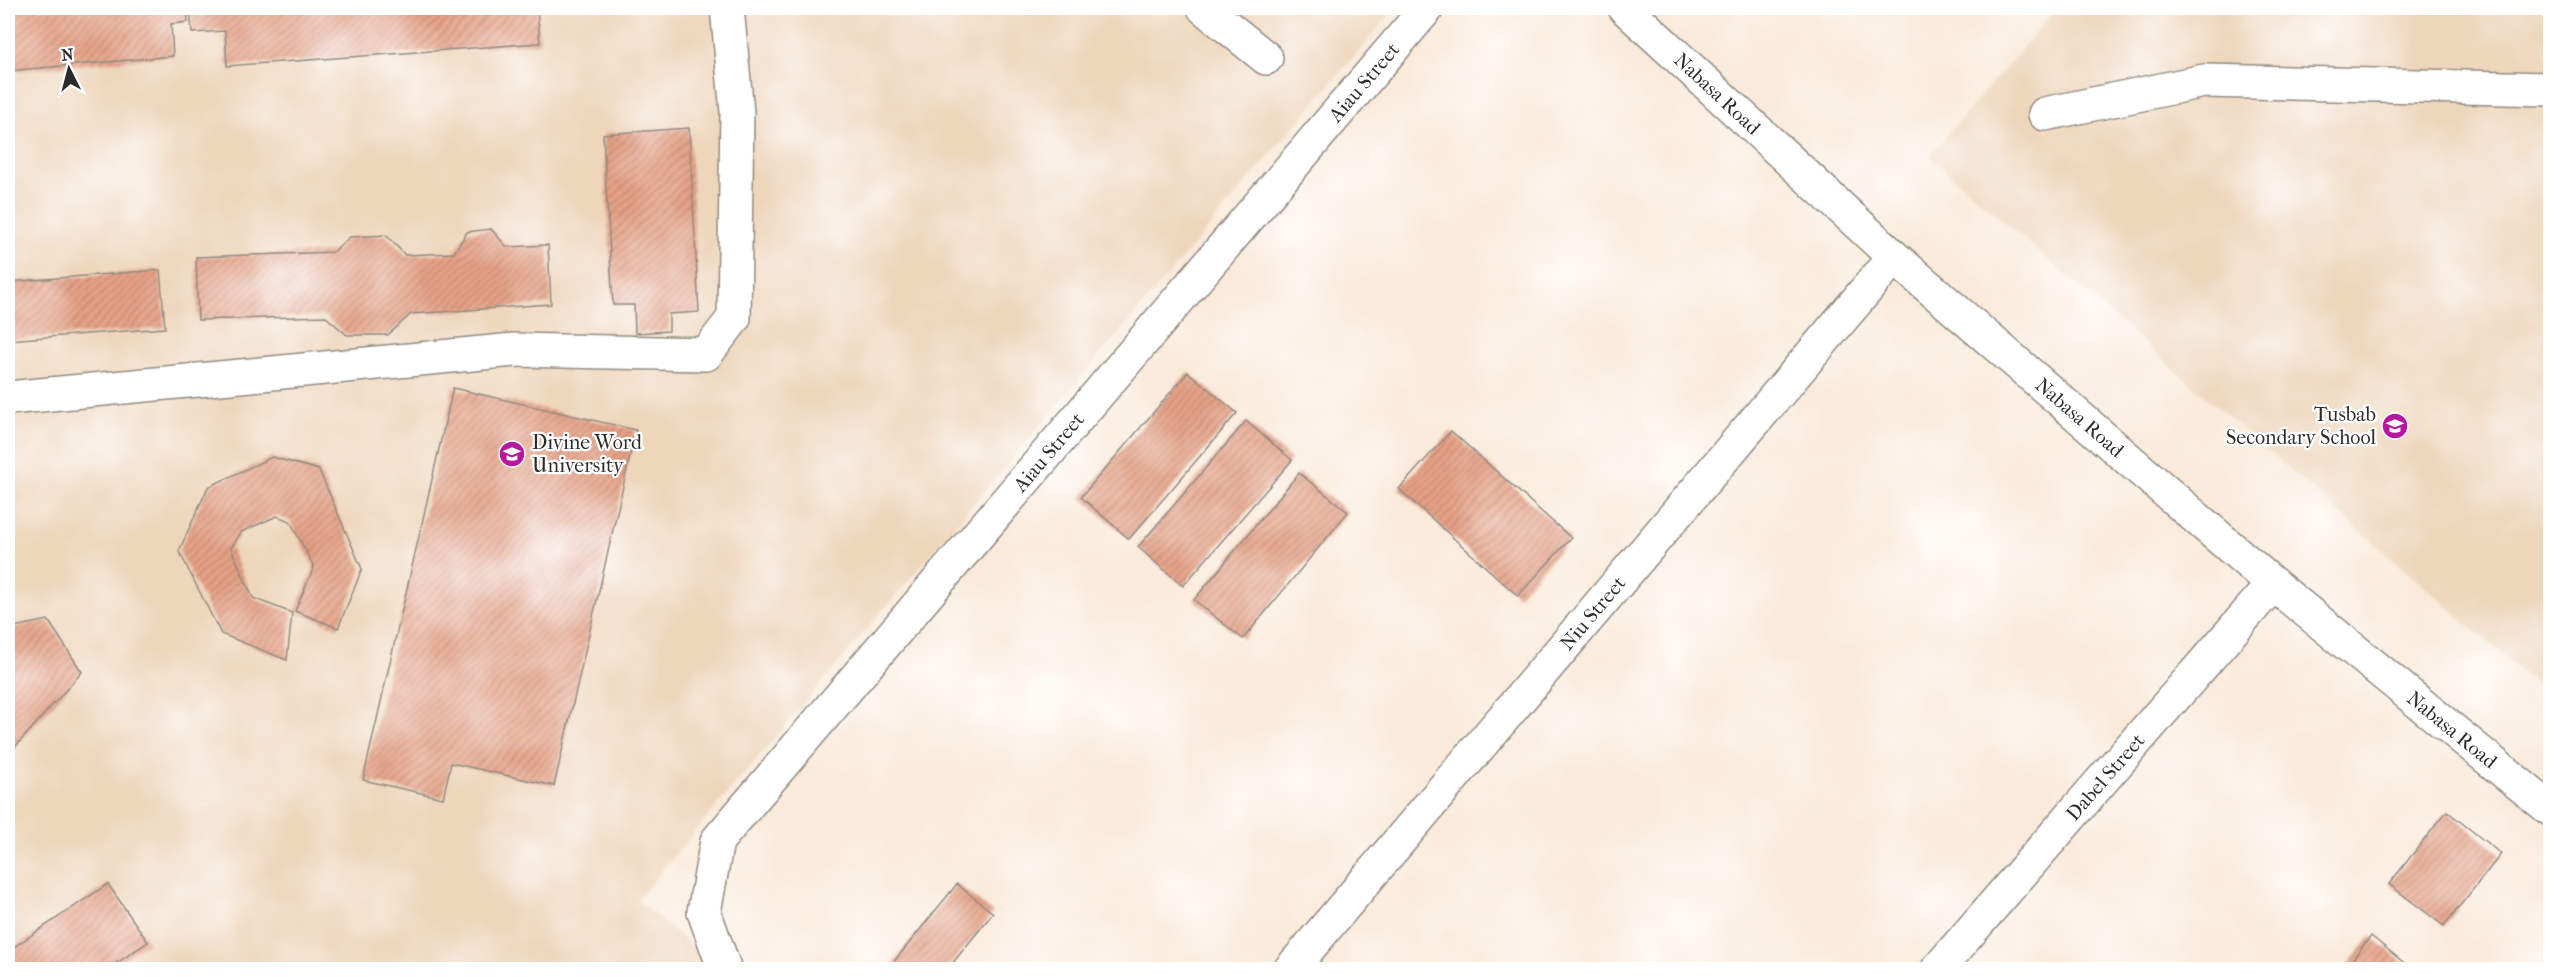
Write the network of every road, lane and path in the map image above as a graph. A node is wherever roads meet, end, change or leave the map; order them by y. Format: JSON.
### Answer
{"nodes":[{"id":1,"x":727,"y":8,"type":"edge"},
{"id":2,"x":1204,"y":8,"type":"edge"},
{"id":3,"x":1427,"y":8,"type":"edge"},
{"id":4,"x":1625,"y":8,"type":"edge"},
{"id":5,"x":1266,"y":58,"type":"dead end"},
{"id":6,"x":2550,"y":89,"type":"edge"},
{"id":7,"x":2045,"y":114,"type":"dead end"},
{"id":8,"x":1894,"y":256,"type":"junction"},
{"id":9,"x":8,"y":398,"type":"edge"},
{"id":10,"x":2273,"y":584,"type":"junction"},
{"id":11,"x":2550,"y":809,"type":"edge"},
{"id":12,"x":725,"y":969,"type":"edge"},
{"id":13,"x":1290,"y":969,"type":"edge"},
{"id":14,"x":1937,"y":969,"type":"edge"}],
"edges":[{"from":1,"to":9,"type":"street"},
{"from":2,"to":5,"type":"street"},
{"from":3,"to":12,"type":"street","name":"Aiau Street"},
{"from":4,"to":8,"type":"street","name":"Nabasa Road"},
{"from":6,"to":7,"type":"street"},
{"from":8,"to":10,"type":"street","name":"Nabasa Road"},
{"from":8,"to":13,"type":"street","name":"Niu Street"},
{"from":10,"to":11,"type":"street","name":"Nabasa Road"},
{"from":10,"to":14,"type":"street","name":"Dabel Street"}]}
